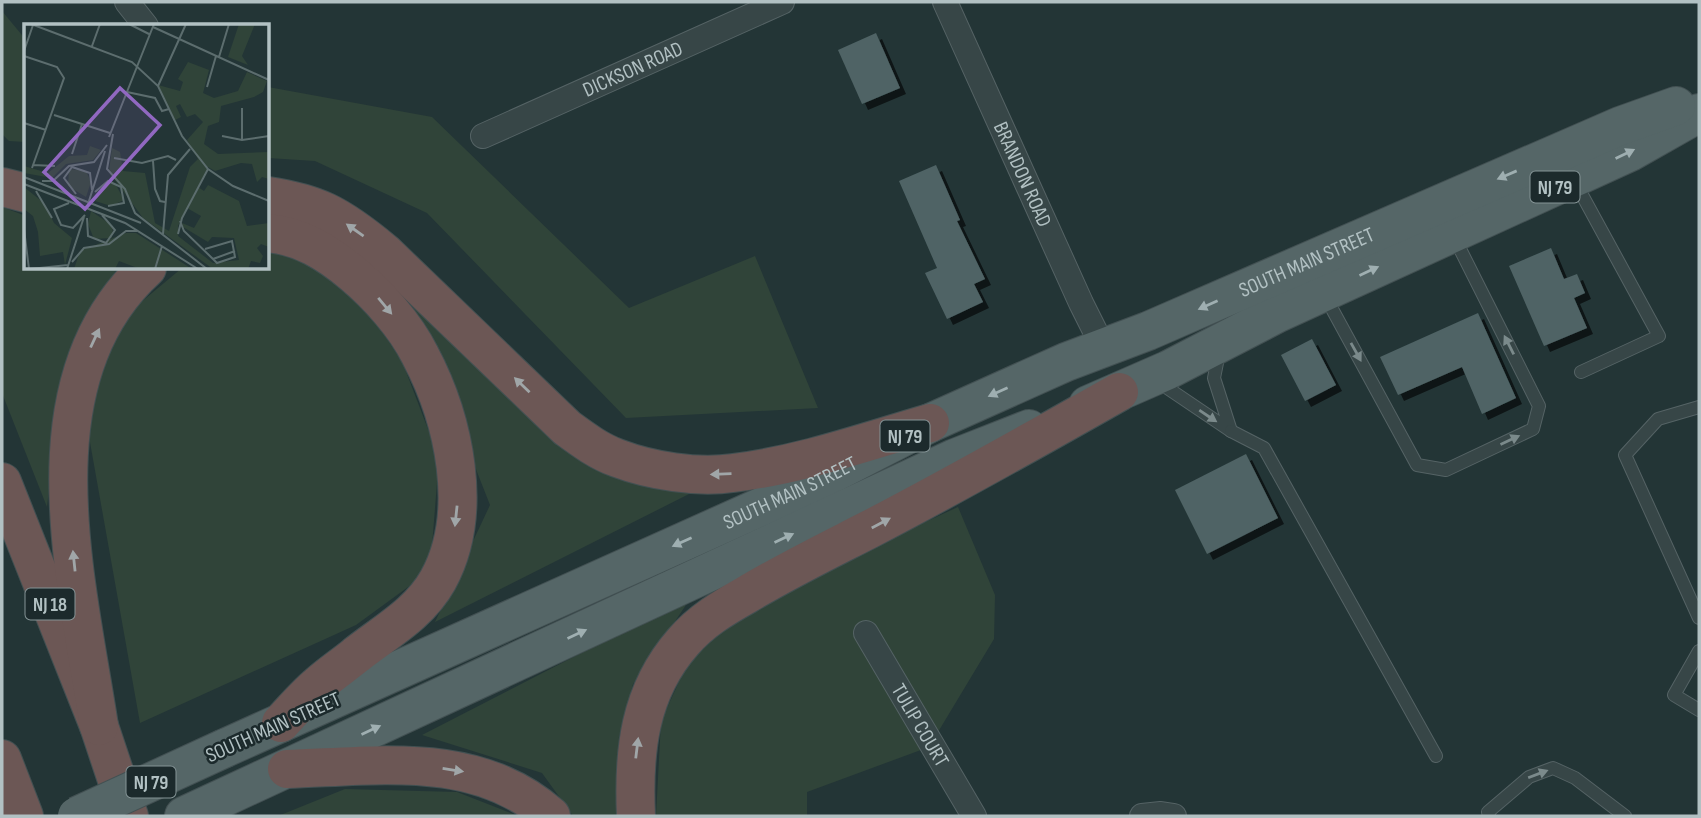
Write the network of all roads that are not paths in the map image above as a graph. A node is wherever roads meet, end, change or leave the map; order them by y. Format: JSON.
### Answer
{"nodes":[{"id":1,"x":127,"y":2,"type":"edge"},
{"id":2,"x":782,"y":2,"type":"edge"},
{"id":3,"x":945,"y":2,"type":"edge"},
{"id":4,"x":144,"y":24,"type":"edge"},
{"id":5,"x":1699,"y":97,"type":"edge"},
{"id":6,"x":1699,"y":113,"type":"edge"},
{"id":7,"x":482,"y":136,"type":"dead end"},
{"id":8,"x":1573,"y":178,"type":"junction"},
{"id":9,"x":2,"y":187,"type":"edge"},
{"id":10,"x":24,"y":192,"type":"edge"},
{"id":11,"x":270,"y":196,"type":"edge"},
{"id":12,"x":270,"y":233,"type":"edge"},
{"id":13,"x":1452,"y":233,"type":"junction"},
{"id":14,"x":144,"y":270,"type":"edge"},
{"id":15,"x":1324,"y":292,"type":"junction"},
{"id":16,"x":1221,"y":342,"type":"junction"},
{"id":17,"x":1103,"y":347,"type":"junction"},
{"id":18,"x":1581,"y":372,"type":"dead end"},
{"id":19,"x":1135,"y":385,"type":"junction"},
{"id":20,"x":1699,"y":407,"type":"edge"},
{"id":21,"x":930,"y":423,"type":"junction"},
{"id":22,"x":1231,"y":431,"type":"junction"},
{"id":23,"x":2,"y":482,"type":"edge"},
{"id":24,"x":1699,"y":618,"type":"edge"},
{"id":25,"x":866,"y":633,"type":"dead end"},
{"id":26,"x":1699,"y":650,"type":"edge"},
{"id":27,"x":1699,"y":710,"type":"edge"},
{"id":28,"x":281,"y":723,"type":"junction"},
{"id":29,"x":99,"y":726,"type":"junction"},
{"id":30,"x":1436,"y":756,"type":"dead end"},
{"id":31,"x":3,"y":763,"type":"edge"},
{"id":32,"x":287,"y":769,"type":"junction"},
{"id":33,"x":24,"y":816,"type":"edge"},
{"id":34,"x":77,"y":816,"type":"edge"},
{"id":35,"x":129,"y":816,"type":"edge"},
{"id":36,"x":184,"y":816,"type":"edge"},
{"id":37,"x":551,"y":816,"type":"edge"},
{"id":38,"x":636,"y":816,"type":"edge"},
{"id":39,"x":974,"y":816,"type":"edge"},
{"id":40,"x":1142,"y":816,"type":"edge"},
{"id":41,"x":1174,"y":816,"type":"edge"},
{"id":42,"x":1489,"y":816,"type":"edge"},
{"id":43,"x":1625,"y":816,"type":"edge"}],
"edges":[{"from":1,"to":4,"type":"street"},
{"from":2,"to":7,"type":"street","name":"DICKSON ROAD"},
{"from":3,"to":17,"type":"street","name":"BRANDON ROAD"},
{"from":5,"to":17,"type":"main road","name":"SOUTH MAIN STREET","number":"NJ 79","one_way":true},
{"from":8,"to":6,"type":"main road","name":"SOUTH MAIN STREET","number":"NJ 79","one_way":true},
{"from":8,"to":13,"type":"main road","name":"SOUTH MAIN STREET","number":"NJ 79"},
{"from":8,"to":18,"type":"lane"},
{"from":9,"to":10,"type":"highway"},
{"from":21,"to":11,"type":"highway","one_way":true},
{"from":12,"to":28,"type":"highway","one_way":true},
{"from":15,"to":13,"type":"main road","name":"SOUTH MAIN STREET","number":"NJ 79","one_way":true},
{"from":15,"to":13,"type":"lane","one_way":true},
{"from":29,"to":14,"type":"highway","one_way":true},
{"from":15,"to":16,"type":"main road","name":"SOUTH MAIN STREET","number":"NJ 79"},
{"from":16,"to":19,"type":"main road","name":"SOUTH MAIN STREET","number":"NJ 79"},
{"from":16,"to":22,"type":"lane"},
{"from":17,"to":21,"type":"main road","name":"SOUTH MAIN STREET","number":"NJ 79","one_way":true},
{"from":19,"to":22,"type":"lane","one_way":true},
{"from":32,"to":19,"type":"main road","name":"SOUTH MAIN STREET","number":"NJ 79","one_way":true},
{"from":38,"to":19,"type":"highway","one_way":true},
{"from":20,"to":24,"type":"lane"},
{"from":21,"to":28,"type":"main road","name":"SOUTH MAIN STREET","number":"NJ 79","one_way":true},
{"from":22,"to":30,"type":"lane"},
{"from":23,"to":29,"type":"highway","number":"NJ 18"},
{"from":25,"to":39,"type":"street","name":"TULIP COURT"},
{"from":26,"to":27,"type":"lane"},
{"from":28,"to":34,"type":"main road","name":"SOUTH MAIN STREET","number":"NJ 79","bridge":true},
{"from":29,"to":35,"type":"highway","number":"NJ 18"},
{"from":31,"to":33,"type":"highway"},
{"from":32,"to":36,"type":"main road","name":"SOUTH MAIN STREET","number":"NJ 79"},
{"from":32,"to":37,"type":"highway","one_way":true},
{"from":40,"to":41,"type":"street"},
{"from":42,"to":43,"type":"lane","one_way":true}]}
